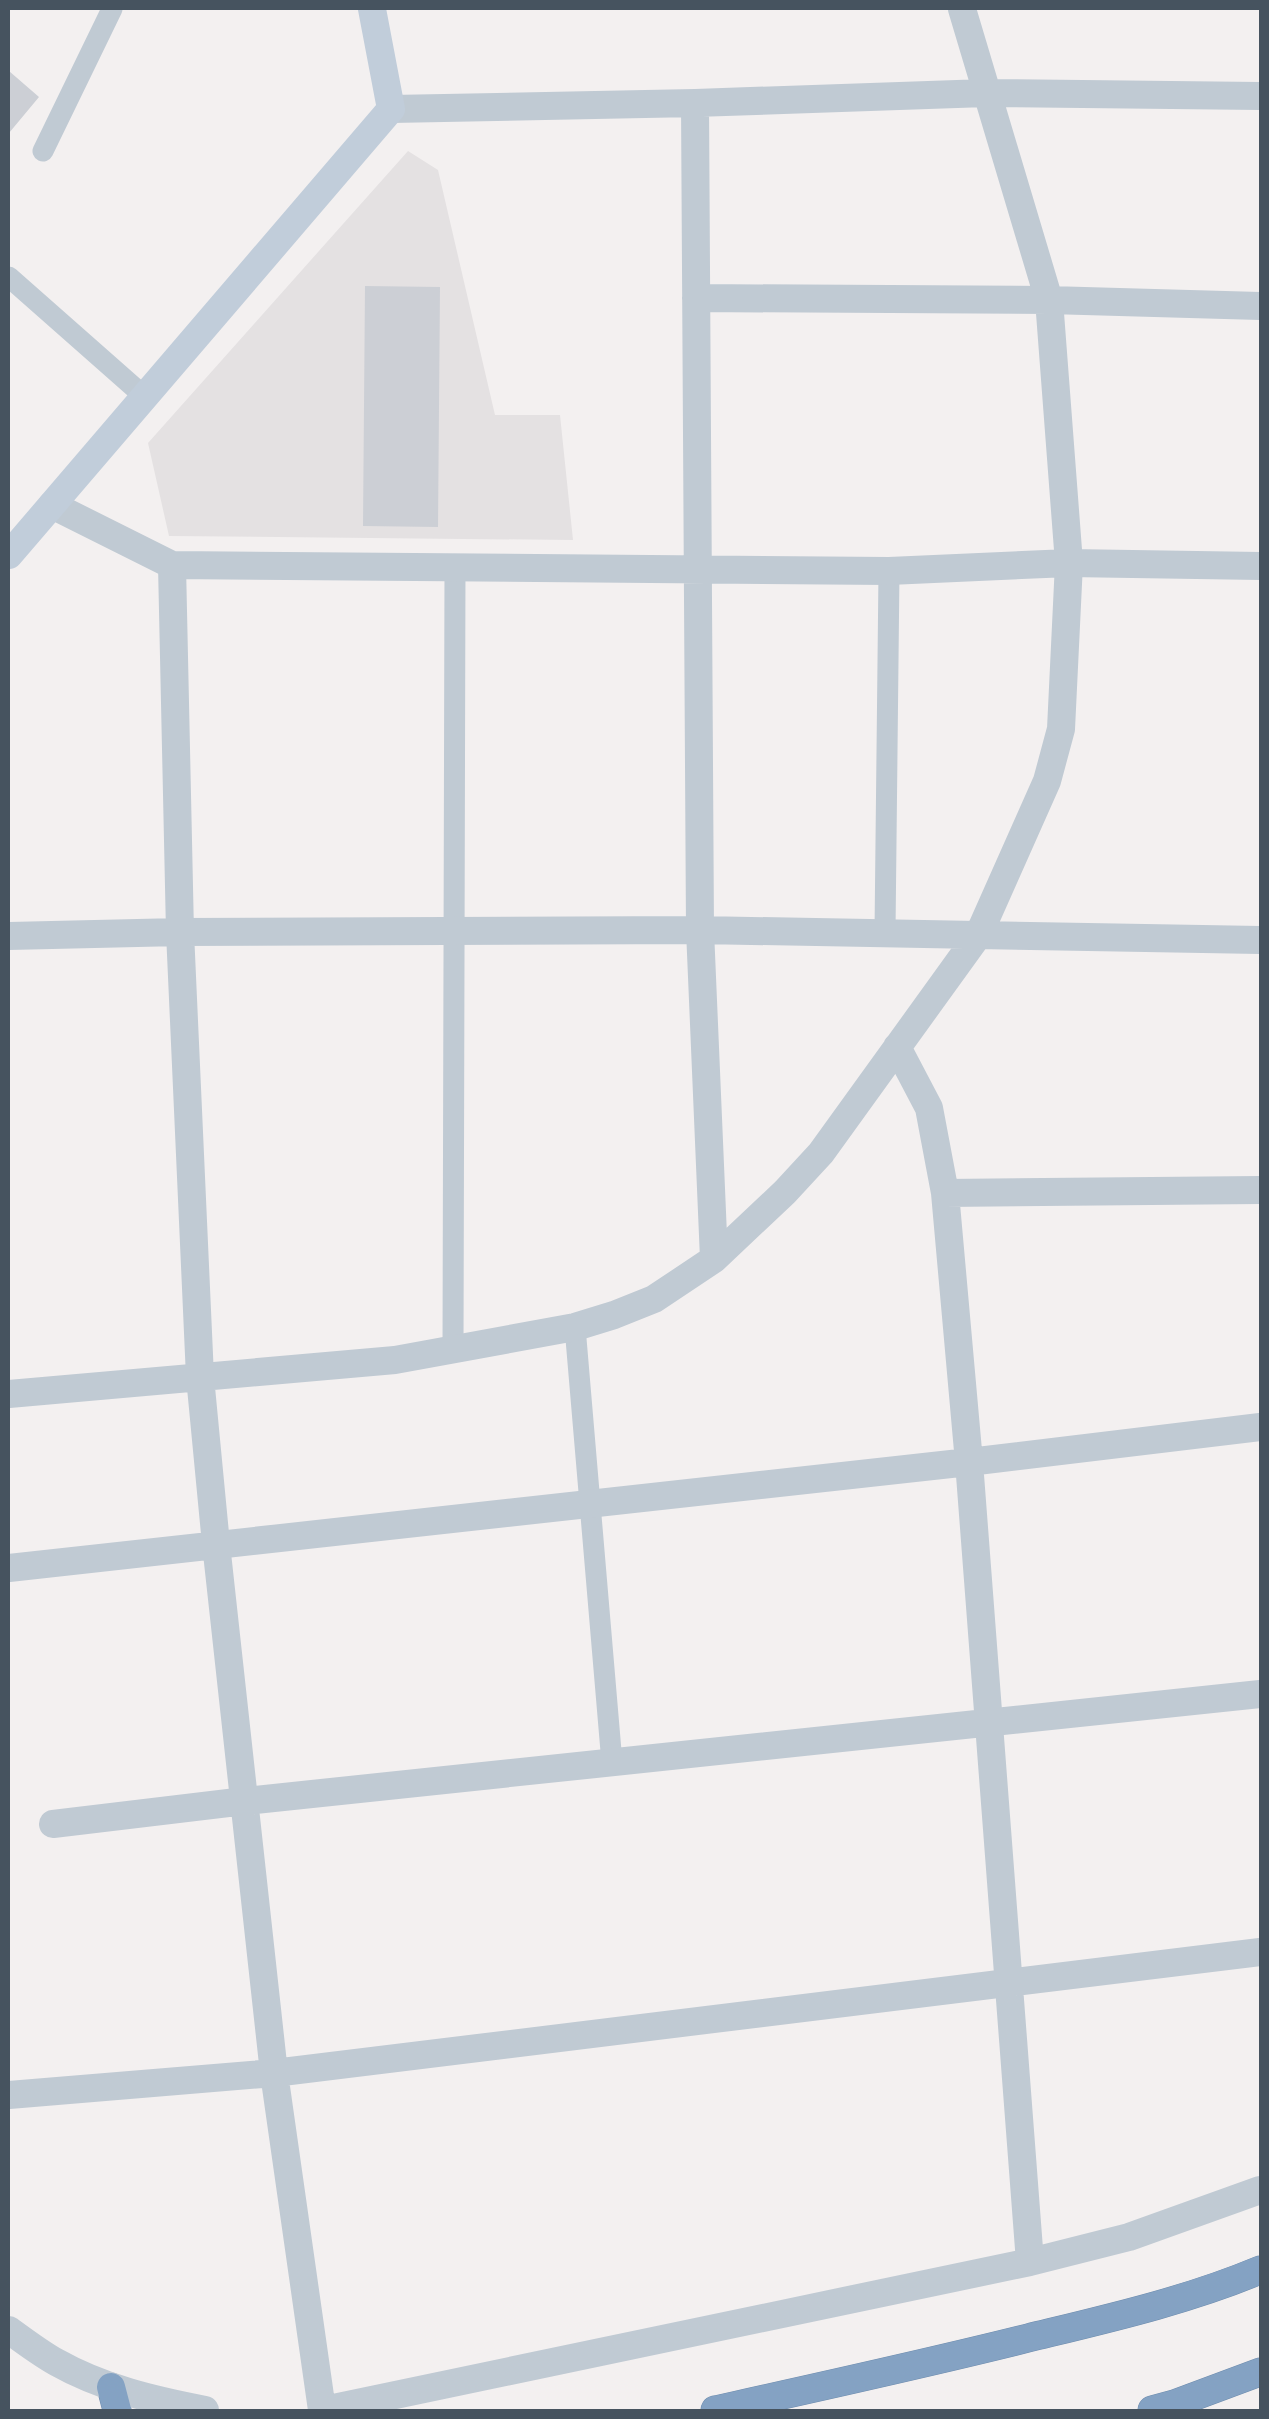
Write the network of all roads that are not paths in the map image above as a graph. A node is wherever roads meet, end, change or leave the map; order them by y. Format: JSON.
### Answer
{"nodes":[{"id":1,"x":112,"y":9,"type":"edge"},
{"id":2,"x":372,"y":9,"type":"edge"},
{"id":3,"x":962,"y":9,"type":"edge"},
{"id":4,"x":986,"y":93,"type":"junction"},
{"id":5,"x":1260,"y":96,"type":"edge"},
{"id":6,"x":695,"y":103,"type":"junction"},
{"id":7,"x":391,"y":109,"type":"junction"},
{"id":8,"x":43,"y":151,"type":"dead end"},
{"id":9,"x":9,"y":277,"type":"edge"},
{"id":10,"x":696,"y":298,"type":"junction"},
{"id":11,"x":1049,"y":300,"type":"junction"},
{"id":12,"x":1260,"y":306,"type":"edge"},
{"id":13,"x":145,"y":397,"type":"junction"},
{"id":14,"x":52,"y":506,"type":"junction"},
{"id":15,"x":9,"y":555,"type":"edge"},
{"id":16,"x":1069,"y":563,"type":"junction"},
{"id":17,"x":172,"y":565,"type":"junction"},
{"id":18,"x":455,"y":566,"type":"junction"},
{"id":19,"x":1260,"y":566,"type":"edge"},
{"id":20,"x":697,"y":568,"type":"junction"},
{"id":21,"x":889,"y":571,"type":"junction"},
{"id":22,"x":700,"y":930,"type":"junction"},
{"id":23,"x":454,"y":931,"type":"junction"},
{"id":24,"x":180,"y":932,"type":"junction"},
{"id":25,"x":886,"y":932,"type":"junction"},
{"id":26,"x":979,"y":934,"type":"junction"},
{"id":27,"x":9,"y":936,"type":"edge"},
{"id":28,"x":1260,"y":940,"type":"edge"},
{"id":29,"x":897,"y":1047,"type":"junction"},
{"id":30,"x":1260,"y":1190,"type":"edge"},
{"id":31,"x":945,"y":1193,"type":"junction"},
{"id":32,"x":714,"y":1259,"type":"junction"},
{"id":33,"x":575,"y":1326,"type":"junction"},
{"id":34,"x":453,"y":1349,"type":"junction"},
{"id":35,"x":200,"y":1377,"type":"junction"},
{"id":36,"x":9,"y":1394,"type":"edge"},
{"id":37,"x":1260,"y":1427,"type":"edge"},
{"id":38,"x":969,"y":1462,"type":"junction"},
{"id":39,"x":590,"y":1503,"type":"junction"},
{"id":40,"x":216,"y":1544,"type":"junction"},
{"id":41,"x":9,"y":1568,"type":"edge"},
{"id":42,"x":1260,"y":1694,"type":"edge"},
{"id":43,"x":988,"y":1724,"type":"junction"},
{"id":44,"x":612,"y":1762,"type":"junction"},
{"id":45,"x":246,"y":1801,"type":"junction"},
{"id":46,"x":53,"y":1824,"type":"dead end"},
{"id":47,"x":1260,"y":1952,"type":"edge"},
{"id":48,"x":1008,"y":1984,"type":"junction"},
{"id":49,"x":274,"y":2073,"type":"junction"},
{"id":50,"x":9,"y":2096,"type":"edge"},
{"id":51,"x":1260,"y":2190,"type":"edge"},
{"id":52,"x":1030,"y":2262,"type":"junction"},
{"id":53,"x":1260,"y":2270,"type":"edge"},
{"id":54,"x":9,"y":2330,"type":"edge"},
{"id":55,"x":1260,"y":2372,"type":"edge"},
{"id":56,"x":114,"y":2399,"type":"edge"},
{"id":57,"x":205,"y":2410,"type":"edge"},
{"id":58,"x":323,"y":2410,"type":"edge"},
{"id":59,"x":715,"y":2410,"type":"edge"},
{"id":60,"x":1152,"y":2410,"type":"edge"}],
"edges":[{"from":1,"to":8,"type":"lane"},
{"from":2,"to":7,"type":"street"},
{"from":3,"to":4,"type":"street"},
{"from":4,"to":5,"type":"street"},
{"from":4,"to":6,"type":"street"},
{"from":4,"to":11,"type":"street"},
{"from":6,"to":7,"type":"street"},
{"from":6,"to":10,"type":"street"},
{"from":7,"to":13,"type":"street"},
{"from":9,"to":13,"type":"lane"},
{"from":10,"to":11,"type":"street"},
{"from":10,"to":20,"type":"street"},
{"from":11,"to":12,"type":"street"},
{"from":11,"to":16,"type":"street"},
{"from":13,"to":14,"type":"street"},
{"from":14,"to":15,"type":"street"},
{"from":14,"to":17,"type":"street"},
{"from":16,"to":19,"type":"street"},
{"from":16,"to":21,"type":"street"},
{"from":16,"to":26,"type":"street"},
{"from":17,"to":18,"type":"street"},
{"from":17,"to":24,"type":"street"},
{"from":18,"to":20,"type":"street"},
{"from":18,"to":23,"type":"lane"},
{"from":20,"to":21,"type":"street"},
{"from":20,"to":22,"type":"street"},
{"from":21,"to":25,"type":"lane"},
{"from":22,"to":23,"type":"street"},
{"from":22,"to":25,"type":"street"},
{"from":22,"to":32,"type":"street"},
{"from":23,"to":24,"type":"street"},
{"from":23,"to":34,"type":"lane"},
{"from":24,"to":27,"type":"street"},
{"from":24,"to":35,"type":"street"},
{"from":25,"to":26,"type":"street"},
{"from":26,"to":28,"type":"street"},
{"from":26,"to":29,"type":"street"},
{"from":29,"to":31,"type":"street"},
{"from":29,"to":32,"type":"street"},
{"from":30,"to":31,"type":"street"},
{"from":31,"to":38,"type":"street"},
{"from":32,"to":33,"type":"street"},
{"from":33,"to":34,"type":"street"},
{"from":33,"to":39,"type":"lane"},
{"from":34,"to":35,"type":"street"},
{"from":35,"to":36,"type":"street"},
{"from":35,"to":40,"type":"street"},
{"from":37,"to":38,"type":"street"},
{"from":38,"to":39,"type":"street"},
{"from":38,"to":43,"type":"street"},
{"from":39,"to":40,"type":"street"},
{"from":39,"to":44,"type":"lane"},
{"from":40,"to":41,"type":"street"},
{"from":40,"to":45,"type":"street"},
{"from":42,"to":43,"type":"street"},
{"from":43,"to":44,"type":"street"},
{"from":43,"to":48,"type":"street"},
{"from":44,"to":45,"type":"street"},
{"from":45,"to":46,"type":"street"},
{"from":45,"to":49,"type":"street"},
{"from":47,"to":48,"type":"street"},
{"from":48,"to":49,"type":"street"},
{"from":48,"to":52,"type":"street"},
{"from":49,"to":50,"type":"street"},
{"from":49,"to":58,"type":"street"},
{"from":51,"to":52,"type":"street"},
{"from":52,"to":58,"type":"street"},
{"from":53,"to":59,"type":"highway"},
{"from":54,"to":56,"type":"street"},
{"from":55,"to":60,"type":"highway"},
{"from":56,"to":57,"type":"street"}]}
